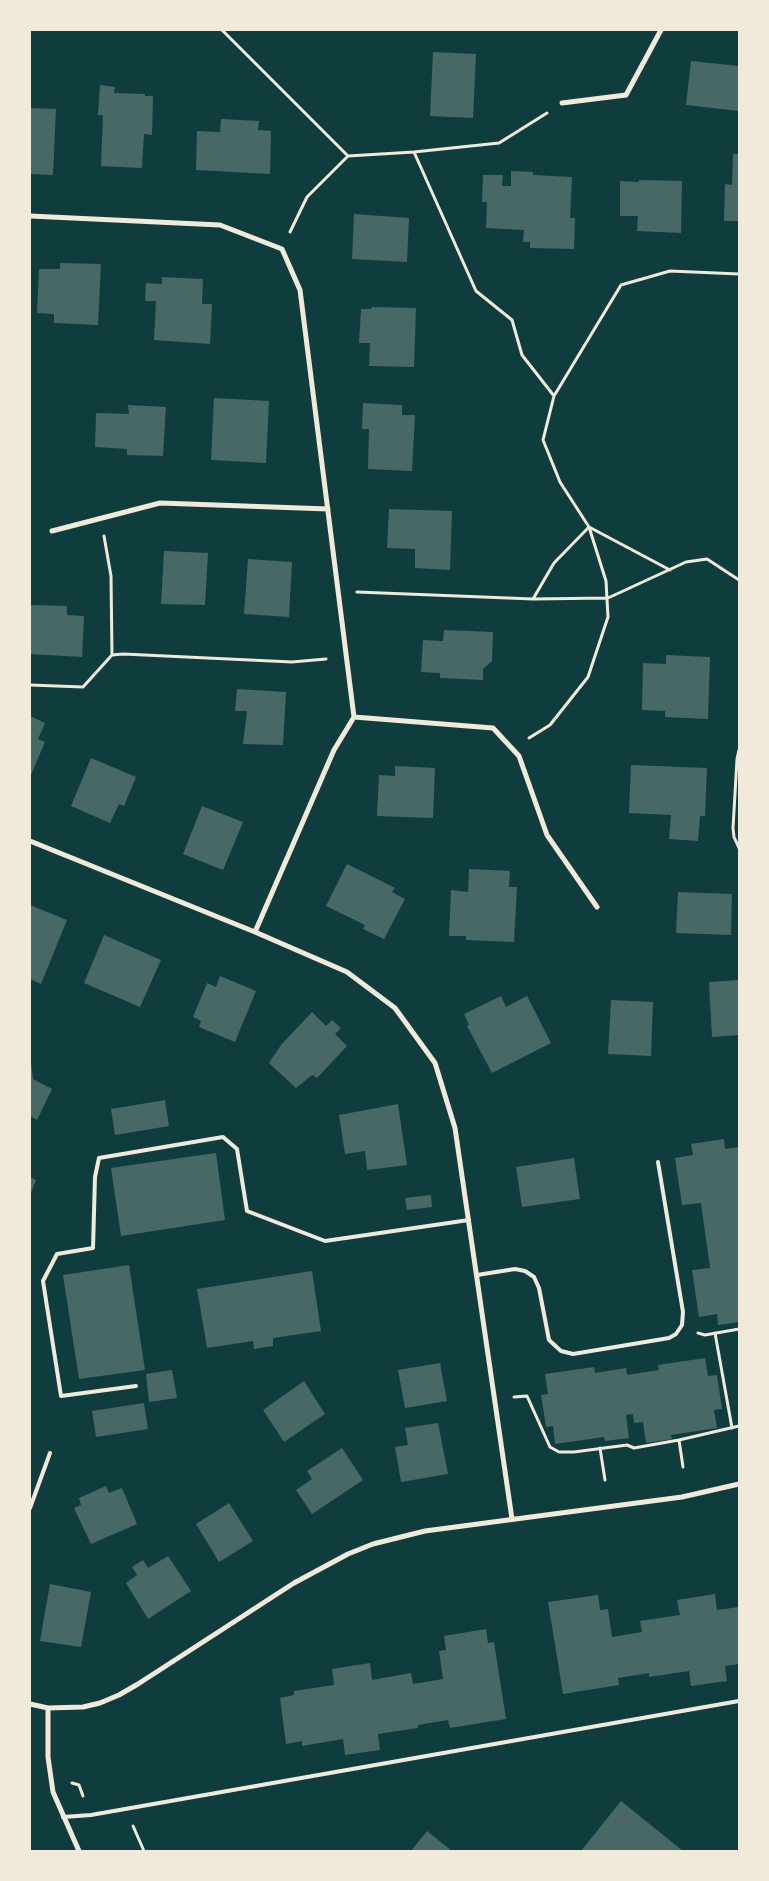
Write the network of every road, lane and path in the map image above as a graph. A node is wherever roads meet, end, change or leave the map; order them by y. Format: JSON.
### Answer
{"nodes":[{"id":1,"x":222,"y":30,"type":"edge"},
{"id":2,"x":661,"y":30,"type":"edge"},
{"id":3,"x":562,"y":103,"type":"joint"},
{"id":4,"x":414,"y":152,"type":"junction"},
{"id":5,"x":348,"y":156,"type":"junction"},
{"id":6,"x":30,"y":216,"type":"edge"},
{"id":7,"x":282,"y":249,"type":"junction"},
{"id":8,"x":739,"y":274,"type":"edge"},
{"id":9,"x":554,"y":396,"type":"junction"},
{"id":10,"x":328,"y":509,"type":"junction"},
{"id":11,"x":101,"y":519,"type":"junction"},
{"id":12,"x":589,"y":527,"type":"junction"},
{"id":13,"x":52,"y":532,"type":"dead end"},
{"id":14,"x":670,"y":570,"type":"junction"},
{"id":15,"x":739,"y":580,"type":"edge"},
{"id":16,"x":339,"y":591,"type":"junction"},
{"id":17,"x":608,"y":598,"type":"junction"},
{"id":18,"x":533,"y":599,"type":"junction"},
{"id":19,"x":112,"y":655,"type":"junction"},
{"id":20,"x":347,"y":656,"type":"junction"},
{"id":21,"x":30,"y":685,"type":"edge"},
{"id":22,"x":354,"y":717,"type":"junction"},
{"id":23,"x":512,"y":748,"type":"junction"},
{"id":24,"x":739,"y":750,"type":"edge"},
{"id":25,"x":30,"y":841,"type":"edge"},
{"id":26,"x":739,"y":848,"type":"edge"},
{"id":27,"x":597,"y":907,"type":"dead end"},
{"id":28,"x":255,"y":932,"type":"junction"},
{"id":29,"x":658,"y":1162,"type":"dead end"},
{"id":30,"x":469,"y":1220,"type":"junction"},
{"id":31,"x":477,"y":1275,"type":"junction"},
{"id":32,"x":682,"y":1325,"type":"junction"},
{"id":33,"x":739,"y":1329,"type":"edge"},
{"id":34,"x":715,"y":1333,"type":"junction"},
{"id":35,"x":136,"y":1386,"type":"dead end"},
{"id":36,"x":513,"y":1397,"type":"dead end"},
{"id":37,"x":739,"y":1426,"type":"edge"},
{"id":38,"x":732,"y":1428,"type":"junction"},
{"id":39,"x":678,"y":1440,"type":"junction"},
{"id":40,"x":600,"y":1448,"type":"junction"},
{"id":41,"x":50,"y":1453,"type":"dead end"},
{"id":42,"x":683,"y":1468,"type":"dead end"},
{"id":43,"x":605,"y":1480,"type":"dead end"},
{"id":44,"x":739,"y":1484,"type":"edge"},
{"id":45,"x":30,"y":1508,"type":"edge"},
{"id":46,"x":512,"y":1519,"type":"junction"},
{"id":47,"x":739,"y":1701,"type":"edge"},
{"id":48,"x":30,"y":1704,"type":"edge"},
{"id":49,"x":48,"y":1708,"type":"junction"},
{"id":50,"x":125,"y":1809,"type":"junction"},
{"id":51,"x":63,"y":1817,"type":"junction"},
{"id":52,"x":78,"y":1851,"type":"edge"},
{"id":53,"x":144,"y":1851,"type":"edge"}],
"edges":[{"from":1,"to":5,"type":"path"},
{"from":2,"to":3,"type":"street"},
{"from":3,"to":4,"type":"path"},
{"from":4,"to":5,"type":"path"},
{"from":4,"to":9,"type":"path"},
{"from":5,"to":7,"type":"path"},
{"from":6,"to":7,"type":"street"},
{"from":7,"to":10,"type":"street"},
{"from":8,"to":9,"type":"path"},
{"from":9,"to":12,"type":"path"},
{"from":10,"to":11,"type":"street"},
{"from":10,"to":16,"type":"street"},
{"from":11,"to":13,"type":"street"},
{"from":11,"to":19,"type":"path"},
{"from":12,"to":14,"type":"path"},
{"from":12,"to":17,"type":"path"},
{"from":12,"to":18,"type":"path"},
{"from":14,"to":15,"type":"path"},
{"from":14,"to":17,"type":"path"},
{"from":16,"to":18,"type":"path"},
{"from":16,"to":20,"type":"street"},
{"from":17,"to":18,"type":"path"},
{"from":17,"to":23,"type":"path"},
{"from":19,"to":20,"type":"path"},
{"from":19,"to":21,"type":"path"},
{"from":20,"to":22,"type":"street"},
{"from":22,"to":23,"type":"street"},
{"from":22,"to":28,"type":"street"},
{"from":23,"to":27,"type":"street"},
{"from":24,"to":26,"type":"path"},
{"from":25,"to":28,"type":"street"},
{"from":28,"to":30,"type":"street"},
{"from":29,"to":32,"type":"lane"},
{"from":30,"to":31,"type":"street"},
{"from":30,"to":35,"type":"lane"},
{"from":31,"to":32,"type":"lane"},
{"from":31,"to":46,"type":"street"},
{"from":32,"to":34,"type":"path"},
{"from":33,"to":34,"type":"path"},
{"from":34,"to":38,"type":"path"},
{"from":36,"to":40,"type":"path"},
{"from":37,"to":38,"type":"path"},
{"from":38,"to":39,"type":"path"},
{"from":39,"to":40,"type":"path"},
{"from":39,"to":42,"type":"path"},
{"from":40,"to":43,"type":"path"},
{"from":41,"to":45,"type":"lane"},
{"from":44,"to":46,"type":"street"},
{"from":46,"to":49,"type":"street"},
{"from":47,"to":50,"type":"lane"},
{"from":48,"to":49,"type":"street"},
{"from":49,"to":51,"type":"street"},
{"from":50,"to":51,"type":"lane"},
{"from":50,"to":53,"type":"path"},
{"from":51,"to":52,"type":"street"}]}
